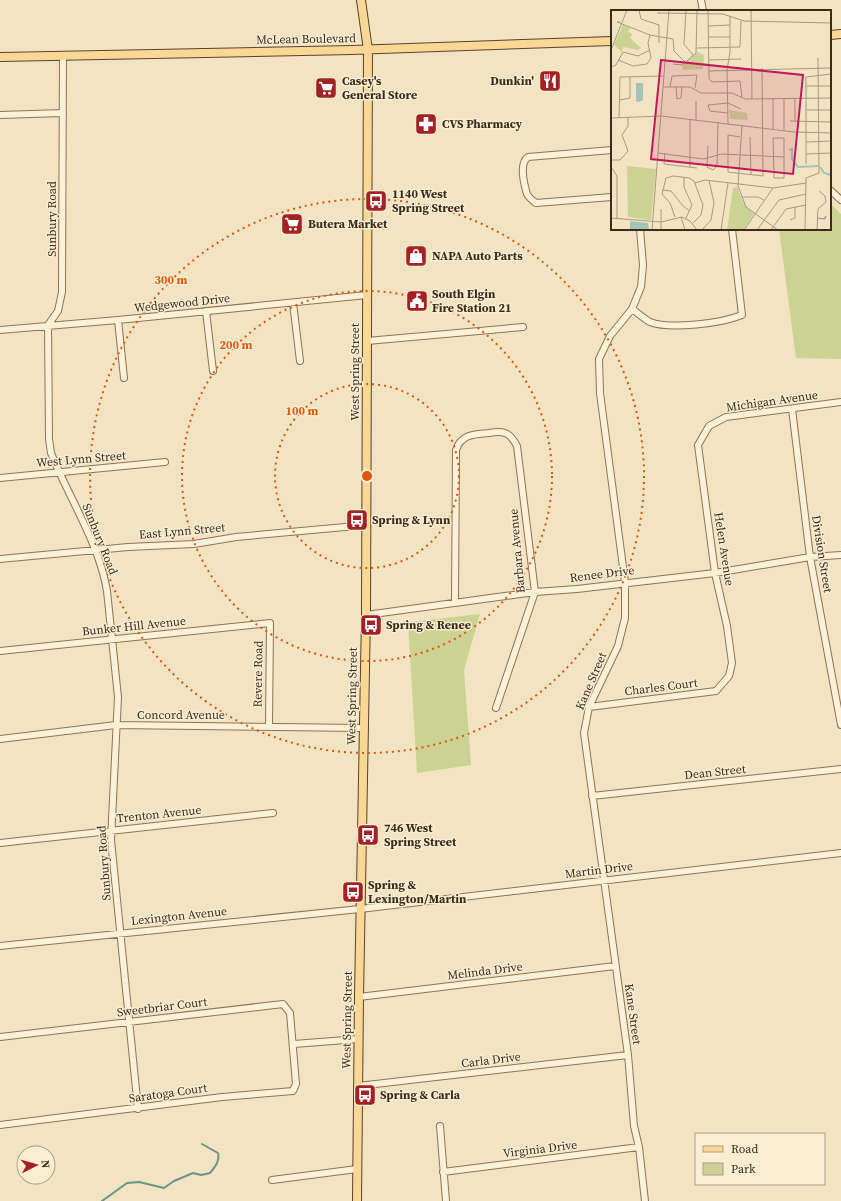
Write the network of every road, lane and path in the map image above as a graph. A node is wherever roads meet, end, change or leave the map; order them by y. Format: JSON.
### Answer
{"nodes":[{"id":1,"x":361,"y":0,"type":"edge"},
{"id":2,"x":701,"y":0,"type":"edge"},
{"id":3,"x":703,"y":10,"type":"edge"},
{"id":4,"x":841,"y":34,"type":"edge"},
{"id":5,"x":831,"y":35,"type":"edge"},
{"id":6,"x":611,"y":41,"type":"edge"},
{"id":7,"x":368,"y":50,"type":"junction"},
{"id":8,"x":63,"y":56,"type":"junction"},
{"id":9,"x":0,"y":57,"type":"edge"},
{"id":10,"x":63,"y":113,"type":"junction"},
{"id":11,"x":0,"y":114,"type":"edge"},
{"id":12,"x":611,"y":150,"type":"edge"},
{"id":13,"x":831,"y":191,"type":"edge"},
{"id":14,"x":611,"y":197,"type":"edge"},
{"id":15,"x":841,"y":200,"type":"edge"},
{"id":16,"x":640,"y":230,"type":"edge"},
{"id":17,"x":732,"y":230,"type":"edge"},
{"id":18,"x":367,"y":296,"type":"junction"},
{"id":19,"x":293,"y":303,"type":"junction"},
{"id":20,"x":632,"y":309,"type":"junction"},
{"id":21,"x":206,"y":311,"type":"junction"},
{"id":22,"x":118,"y":320,"type":"junction"},
{"id":23,"x":48,"y":325,"type":"junction"},
{"id":24,"x":523,"y":327,"type":"dead end"},
{"id":25,"x":0,"y":330,"type":"edge"},
{"id":26,"x":367,"y":341,"type":"junction"},
{"id":27,"x":300,"y":361,"type":"dead end"},
{"id":28,"x":213,"y":371,"type":"dead end"},
{"id":29,"x":124,"y":378,"type":"dead end"},
{"id":30,"x":841,"y":402,"type":"edge"},
{"id":31,"x":792,"y":409,"type":"junction"},
{"id":32,"x":708,"y":426,"type":"joint"},
{"id":33,"x":165,"y":462,"type":"dead end"},
{"id":34,"x":59,"y":473,"type":"junction"},
{"id":35,"x":0,"y":478,"type":"edge"},
{"id":36,"x":367,"y":526,"type":"junction"},
{"id":37,"x":95,"y":550,"type":"junction"},
{"id":38,"x":841,"y":555,"type":"edge"},
{"id":39,"x":810,"y":557,"type":"junction"},
{"id":40,"x":0,"y":559,"type":"edge"},
{"id":41,"x":715,"y":573,"type":"junction"},
{"id":42,"x":625,"y":582,"type":"junction"},
{"id":43,"x":535,"y":592,"type":"junction"},
{"id":44,"x":455,"y":603,"type":"junction"},
{"id":45,"x":366,"y":615,"type":"junction"},
{"id":46,"x":270,"y":623,"type":"joint"},
{"id":47,"x":112,"y":639,"type":"junction"},
{"id":48,"x":0,"y":651,"type":"edge"},
{"id":49,"x":729,"y":676,"type":"joint"},
{"id":50,"x":589,"y":707,"type":"junction"},
{"id":51,"x":496,"y":708,"type":"dead end"},
{"id":52,"x":116,"y":725,"type":"junction"},
{"id":53,"x":841,"y":725,"type":"edge"},
{"id":54,"x":269,"y":726,"type":"junction"},
{"id":55,"x":364,"y":728,"type":"junction"},
{"id":56,"x":0,"y":739,"type":"edge"},
{"id":57,"x":841,"y":769,"type":"edge"},
{"id":58,"x":592,"y":796,"type":"junction"},
{"id":59,"x":273,"y":813,"type":"dead end"},
{"id":60,"x":111,"y":831,"type":"junction"},
{"id":61,"x":0,"y":843,"type":"edge"},
{"id":62,"x":841,"y":853,"type":"edge"},
{"id":63,"x":605,"y":881,"type":"junction"},
{"id":64,"x":360,"y":909,"type":"junction"},
{"id":65,"x":120,"y":933,"type":"junction"},
{"id":66,"x":0,"y":946,"type":"edge"},
{"id":67,"x":615,"y":966,"type":"junction"},
{"id":68,"x":359,"y":997,"type":"junction"},
{"id":69,"x":129,"y":1022,"type":"junction"},
{"id":70,"x":0,"y":1038,"type":"edge"},
{"id":71,"x":358,"y":1039,"type":"junction"},
{"id":72,"x":294,"y":1044,"type":"junction"},
{"id":73,"x":628,"y":1055,"type":"junction"},
{"id":74,"x":358,"y":1086,"type":"junction"},
{"id":75,"x":138,"y":1109,"type":"junction"},
{"id":76,"x":0,"y":1125,"type":"edge"},
{"id":77,"x":440,"y":1126,"type":"dead end"},
{"id":78,"x":639,"y":1147,"type":"junction"},
{"id":79,"x":357,"y":1169,"type":"junction"},
{"id":80,"x":443,"y":1172,"type":"junction"},
{"id":81,"x":272,"y":1180,"type":"dead end"},
{"id":82,"x":357,"y":1201,"type":"edge"},
{"id":83,"x":446,"y":1201,"type":"edge"},
{"id":84,"x":645,"y":1201,"type":"edge"}],
"edges":[{"from":1,"to":7,"type":"main road","name":"West Spring Street"},
{"from":2,"to":3,"type":"street"},
{"from":4,"to":5,"type":"main road"},
{"from":6,"to":7,"type":"main road","name":"McLean Boulevard"},
{"from":7,"to":8,"type":"main road","name":"McLean Boulevard"},
{"from":7,"to":18,"type":"main road","name":"West Spring Street"},
{"from":8,"to":9,"type":"main road","name":"McLean Boulevard"},
{"from":8,"to":10,"type":"street","name":"Sunbury Road"},
{"from":10,"to":11,"type":"street"},
{"from":10,"to":23,"type":"street","name":"Sunbury Road"},
{"from":12,"to":14,"type":"street"},
{"from":13,"to":15,"type":"street"},
{"from":16,"to":20,"type":"street","name":"Kane Street"},
{"from":17,"to":20,"type":"street"},
{"from":18,"to":19,"type":"street","name":"Wedgewood Drive"},
{"from":18,"to":26,"type":"main road","name":"West Spring Street"},
{"from":19,"to":21,"type":"street","name":"Wedgewood Drive"},
{"from":19,"to":27,"type":"street"},
{"from":20,"to":42,"type":"street","name":"Kane Street"},
{"from":21,"to":22,"type":"street","name":"Wedgewood Drive"},
{"from":21,"to":28,"type":"street"},
{"from":22,"to":23,"type":"street","name":"Wedgewood Drive"},
{"from":22,"to":29,"type":"street"},
{"from":23,"to":25,"type":"street","name":"Wedgewood Drive"},
{"from":23,"to":34,"type":"street","name":"Sunbury Road"},
{"from":24,"to":26,"type":"street"},
{"from":26,"to":36,"type":"main road","name":"West Spring Street"},
{"from":30,"to":31,"type":"street","name":"Michigan Avenue"},
{"from":31,"to":32,"type":"street","name":"Michigan Avenue"},
{"from":31,"to":39,"type":"street","name":"Division Street"},
{"from":32,"to":41,"type":"street","name":"Helen Avenue"},
{"from":33,"to":34,"type":"street","name":"West Lynn Street"},
{"from":34,"to":35,"type":"street","name":"West Lynn Street"},
{"from":34,"to":37,"type":"street","name":"Sunbury Road"},
{"from":36,"to":37,"type":"street","name":"East Lynn Street"},
{"from":36,"to":45,"type":"main road","name":"West Spring Street"},
{"from":37,"to":40,"type":"street","name":"East Lynn Street"},
{"from":37,"to":47,"type":"street","name":"Sunbury Road"},
{"from":38,"to":39,"type":"street","name":"Renee Drive"},
{"from":39,"to":41,"type":"street","name":"Renee Drive"},
{"from":39,"to":53,"type":"street","name":"Division Street"},
{"from":41,"to":42,"type":"street","name":"Renee Drive"},
{"from":41,"to":49,"type":"street","name":"Helen Avenue"},
{"from":42,"to":43,"type":"street","name":"Renee Drive"},
{"from":42,"to":50,"type":"street","name":"Kane Street"},
{"from":43,"to":44,"type":"street","name":"Renee Drive"},
{"from":43,"to":44,"type":"street","name":"Barbara Avenue"},
{"from":43,"to":51,"type":"street","name":"Barbara Avenue"},
{"from":44,"to":45,"type":"street","name":"Renee Drive"},
{"from":45,"to":55,"type":"main road","name":"West Spring Street"},
{"from":46,"to":47,"type":"street","name":"Bunker Hill Avenue"},
{"from":46,"to":54,"type":"street","name":"Revere Road"},
{"from":47,"to":48,"type":"street","name":"Bunker Hill Avenue"},
{"from":47,"to":52,"type":"street","name":"Sunbury Road"},
{"from":49,"to":50,"type":"street","name":"Charles Court"},
{"from":50,"to":58,"type":"street","name":"Kane Street"},
{"from":52,"to":54,"type":"street","name":"Concord Avenue"},
{"from":52,"to":56,"type":"street","name":"Concord Avenue"},
{"from":52,"to":60,"type":"street","name":"Sunbury Road"},
{"from":54,"to":55,"type":"street","name":"Concord Avenue"},
{"from":55,"to":64,"type":"main road","name":"West Spring Street"},
{"from":57,"to":58,"type":"street","name":"Dean Street"},
{"from":58,"to":63,"type":"street","name":"Kane Street"},
{"from":59,"to":60,"type":"street","name":"Trenton Avenue"},
{"from":60,"to":61,"type":"street","name":"Trenton Avenue"},
{"from":60,"to":65,"type":"street","name":"Sunbury Road"},
{"from":62,"to":63,"type":"street","name":"Martin Drive"},
{"from":63,"to":64,"type":"street","name":"Martin Drive"},
{"from":63,"to":67,"type":"street","name":"Kane Street"},
{"from":64,"to":65,"type":"street","name":"Lexington Avenue"},
{"from":64,"to":68,"type":"main road","name":"West Spring Street"},
{"from":65,"to":66,"type":"street","name":"Lexington Avenue"},
{"from":65,"to":69,"type":"street","name":"Sunbury Road"},
{"from":67,"to":68,"type":"street","name":"Melinda Drive"},
{"from":67,"to":73,"type":"street","name":"Kane Street"},
{"from":68,"to":71,"type":"main road","name":"West Spring Street"},
{"from":69,"to":70,"type":"street","name":"Sweetbriar Court"},
{"from":69,"to":72,"type":"street","name":"Sweetbriar Court"},
{"from":69,"to":75,"type":"street","name":"Sunbury Road"},
{"from":71,"to":72,"type":"street"},
{"from":71,"to":74,"type":"main road","name":"West Spring Street"},
{"from":72,"to":75,"type":"street","name":"Saratoga Court"},
{"from":73,"to":74,"type":"street","name":"Carla Drive"},
{"from":73,"to":78,"type":"street","name":"Kane Street"},
{"from":74,"to":79,"type":"main road","name":"West Spring Street"},
{"from":75,"to":76,"type":"street","name":"Saratoga Court"},
{"from":77,"to":80,"type":"street"},
{"from":78,"to":80,"type":"street","name":"Virginia Drive"},
{"from":78,"to":84,"type":"street","name":"Kane Street"},
{"from":79,"to":81,"type":"street"},
{"from":79,"to":82,"type":"main road","name":"West Spring Street"},
{"from":80,"to":83,"type":"street"}]}
